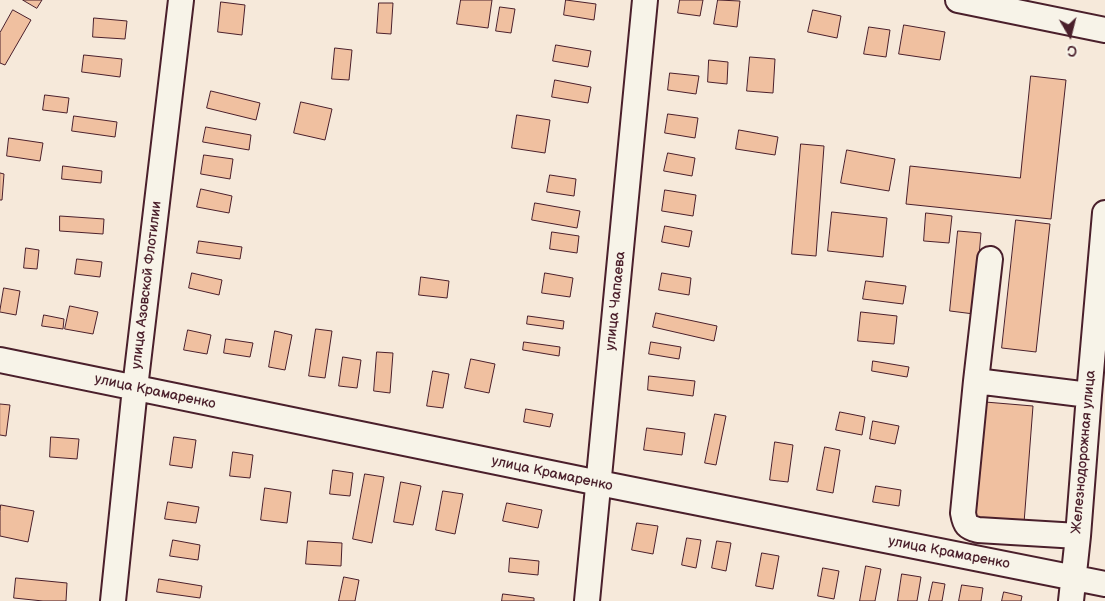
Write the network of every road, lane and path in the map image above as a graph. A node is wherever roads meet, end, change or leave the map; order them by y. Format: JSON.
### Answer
{"nodes":[{"id":1,"x":181,"y":0,"type":"edge"},
{"id":2,"x":646,"y":0,"type":"edge"},
{"id":3,"x":958,"y":0,"type":"edge"},
{"id":4,"x":1105,"y":30,"type":"edge"},
{"id":5,"x":1104,"y":228,"type":"edge"},
{"id":6,"x":990,"y":259,"type":"dead end"},
{"id":7,"x":0,"y":360,"type":"edge"},
{"id":8,"x":976,"y":381,"type":"junction"},
{"id":9,"x":135,"y":388,"type":"junction"},
{"id":10,"x":1089,"y":395,"type":"junction"},
{"id":11,"x":599,"y":483,"type":"junction"},
{"id":12,"x":1078,"y":536,"type":"junction"},
{"id":13,"x":1074,"y":577,"type":"junction"},
{"id":14,"x":1105,"y":584,"type":"edge"},
{"id":15,"x":113,"y":601,"type":"edge"},
{"id":16,"x":587,"y":601,"type":"edge"},
{"id":17,"x":1071,"y":601,"type":"edge"}],
"edges":[{"from":1,"to":9,"type":"street","name":"улица Азовской Флотилии"},
{"from":2,"to":11,"type":"street","name":"улица Чапаева"},
{"from":3,"to":4,"type":"street"},
{"from":5,"to":10,"type":"street","name":"Железнодорожная улица"},
{"from":6,"to":8,"type":"street"},
{"from":7,"to":9,"type":"street","name":"улица Крамаренко"},
{"from":8,"to":10,"type":"street"},
{"from":8,"to":12,"type":"street"},
{"from":9,"to":11,"type":"street","name":"улица Крамаренко"},
{"from":9,"to":15,"type":"street","name":"улица Азовской Флотилии"},
{"from":10,"to":12,"type":"street","name":"Железнодорожная улица"},
{"from":11,"to":13,"type":"street","name":"улица Крамаренко"},
{"from":11,"to":16,"type":"street","name":"улица Чапаева"},
{"from":12,"to":13,"type":"street","name":"Железнодорожная улица"},
{"from":13,"to":14,"type":"street","name":"улица Крамаренко"},
{"from":13,"to":17,"type":"street","name":"Железнодорожная улица"}]}
